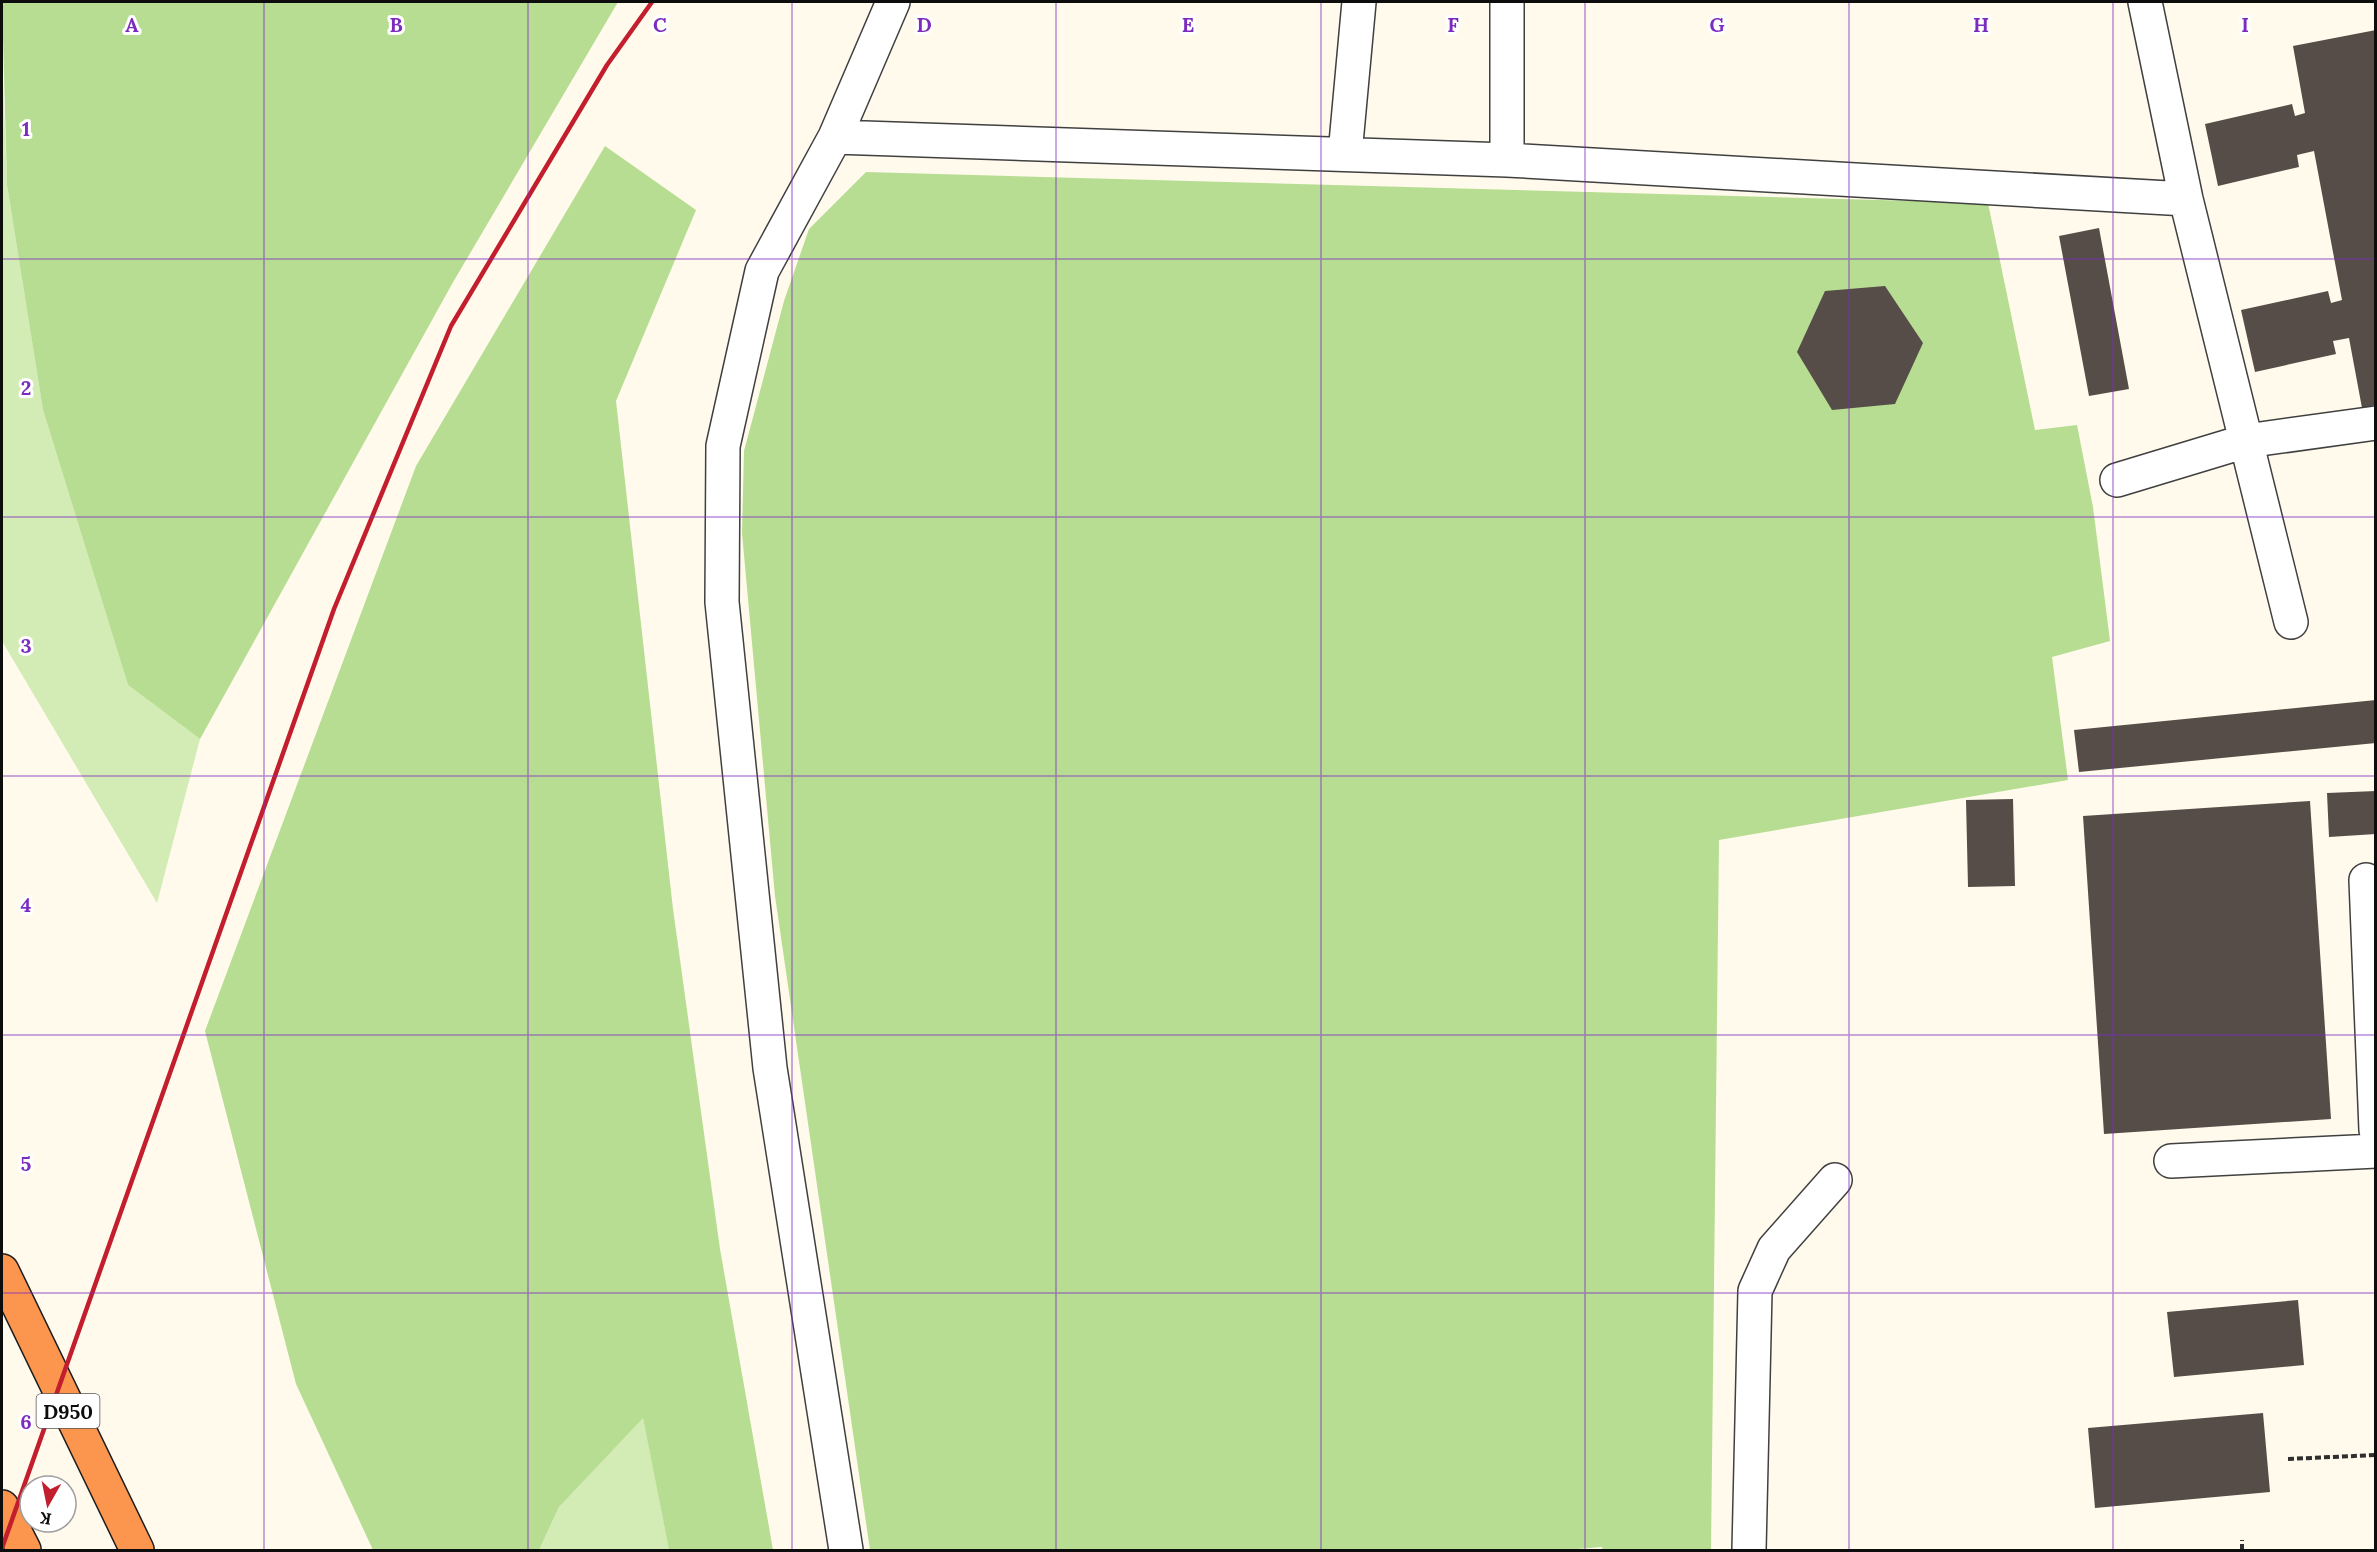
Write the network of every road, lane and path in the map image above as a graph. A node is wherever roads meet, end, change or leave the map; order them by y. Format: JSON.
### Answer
{"nodes":[{"id":1,"x":893,"y":2,"type":"edge"},
{"id":2,"x":1359,"y":2,"type":"edge"},
{"id":3,"x":1507,"y":2,"type":"edge"},
{"id":4,"x":2145,"y":2,"type":"edge"},
{"id":5,"x":835,"y":137,"type":"junction"},
{"id":6,"x":1345,"y":154,"type":"junction"},
{"id":7,"x":1507,"y":160,"type":"junction"},
{"id":8,"x":2186,"y":199,"type":"junction"},
{"id":9,"x":2376,"y":423,"type":"edge"},
{"id":10,"x":2246,"y":441,"type":"junction"},
{"id":11,"x":2117,"y":480,"type":"dead end"},
{"id":12,"x":2291,"y":622,"type":"dead end"},
{"id":13,"x":2366,"y":880,"type":"dead end"},
{"id":14,"x":2376,"y":1130,"type":"edge"},
{"id":15,"x":2376,"y":1151,"type":"edge"},
{"id":16,"x":2171,"y":1161,"type":"dead end"},
{"id":17,"x":1835,"y":1180,"type":"dead end"},
{"id":18,"x":2,"y":1271,"type":"edge"},
{"id":19,"x":2376,"y":1455,"type":"edge"},
{"id":20,"x":2288,"y":1460,"type":"dead end"},
{"id":21,"x":2,"y":1507,"type":"edge"},
{"id":22,"x":2242,"y":1540,"type":"dead end"},
{"id":23,"x":24,"y":1551,"type":"edge"},
{"id":24,"x":137,"y":1551,"type":"edge"},
{"id":25,"x":846,"y":1551,"type":"edge"},
{"id":26,"x":1749,"y":1551,"type":"edge"},
{"id":27,"x":2242,"y":1551,"type":"edge"}],
"edges":[{"from":1,"to":5,"type":"street"},
{"from":2,"to":6,"type":"street"},
{"from":3,"to":7,"type":"street"},
{"from":4,"to":8,"type":"street"},
{"from":5,"to":6,"type":"street"},
{"from":5,"to":25,"type":"street"},
{"from":6,"to":7,"type":"street"},
{"from":7,"to":8,"type":"street"},
{"from":8,"to":10,"type":"street"},
{"from":9,"to":10,"type":"street"},
{"from":10,"to":11,"type":"street"},
{"from":10,"to":12,"type":"street"},
{"from":13,"to":14,"type":"street"},
{"from":15,"to":16,"type":"street"},
{"from":17,"to":26,"type":"street"},
{"from":18,"to":24,"type":"highway","number":"D950"},
{"from":19,"to":20,"type":"path"},
{"from":21,"to":23,"type":"highway"},
{"from":22,"to":27,"type":"path"}]}
